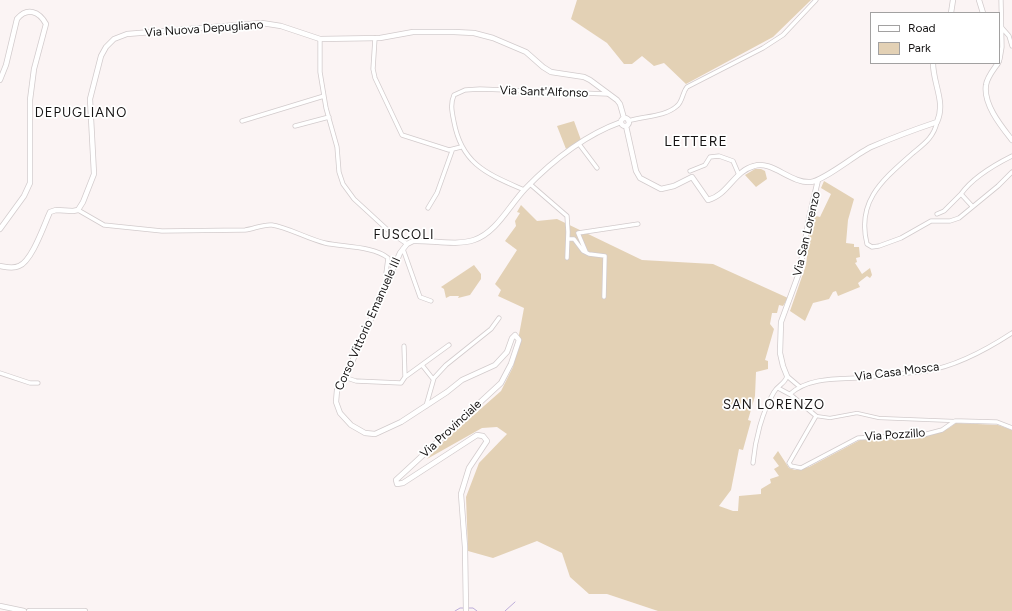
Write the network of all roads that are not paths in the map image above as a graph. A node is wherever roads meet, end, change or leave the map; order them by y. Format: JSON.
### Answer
{"nodes":[{"id":1,"x":816,"y":0,"type":"edge"},
{"id":2,"x":953,"y":0,"type":"edge"},
{"id":3,"x":979,"y":0,"type":"edge"},
{"id":4,"x":1001,"y":0,"type":"edge"},
{"id":5,"x":951,"y":12,"type":"edge"},
{"id":6,"x":983,"y":12,"type":"edge"},
{"id":7,"x":1002,"y":28,"type":"junction"},
{"id":8,"x":375,"y":38,"type":"junction"},
{"id":9,"x":320,"y":39,"type":"junction"},
{"id":10,"x":1012,"y":46,"type":"edge"},
{"id":11,"x":1000,"y":49,"type":"edge"},
{"id":12,"x":933,"y":64,"type":"edge"},
{"id":13,"x":997,"y":64,"type":"edge"},
{"id":14,"x":0,"y":80,"type":"edge"},
{"id":15,"x":607,"y":94,"type":"junction"},
{"id":16,"x":324,"y":96,"type":"junction"},
{"id":17,"x":329,"y":117,"type":"junction"},
{"id":18,"x":242,"y":121,"type":"dead end"},
{"id":19,"x":625,"y":122,"type":"junction"},
{"id":20,"x":937,"y":122,"type":"junction"},
{"id":21,"x":295,"y":126,"type":"dead end"},
{"id":22,"x":1012,"y":140,"type":"edge"},
{"id":23,"x":579,"y":144,"type":"junction"},
{"id":24,"x":461,"y":147,"type":"junction"},
{"id":25,"x":452,"y":151,"type":"junction"},
{"id":26,"x":1012,"y":156,"type":"edge"},
{"id":27,"x":597,"y":168,"type":"dead end"},
{"id":28,"x":690,"y":171,"type":"dead end"},
{"id":29,"x":1012,"y":172,"type":"edge"},
{"id":30,"x":739,"y":175,"type":"junction"},
{"id":31,"x":818,"y":180,"type":"junction"},
{"id":32,"x":530,"y":184,"type":"junction"},
{"id":33,"x":524,"y":190,"type":"junction"},
{"id":34,"x":961,"y":194,"type":"junction"},
{"id":35,"x":972,"y":206,"type":"junction"},
{"id":36,"x":428,"y":208,"type":"dead end"},
{"id":37,"x":78,"y":210,"type":"junction"},
{"id":38,"x":937,"y":214,"type":"dead end"},
{"id":39,"x":638,"y":224,"type":"dead end"},
{"id":40,"x":0,"y":229,"type":"edge"},
{"id":41,"x":568,"y":239,"type":"junction"},
{"id":42,"x":407,"y":244,"type":"junction"},
{"id":43,"x":403,"y":249,"type":"junction"},
{"id":44,"x":586,"y":252,"type":"junction"},
{"id":45,"x":567,"y":258,"type":"dead end"},
{"id":46,"x":0,"y":266,"type":"edge"},
{"id":47,"x":390,"y":278,"type":"junction"},
{"id":48,"x":604,"y":297,"type":"dead end"},
{"id":49,"x":431,"y":301,"type":"dead end"},
{"id":50,"x":499,"y":318,"type":"dead end"},
{"id":51,"x":1012,"y":333,"type":"edge"},
{"id":52,"x":449,"y":345,"type":"dead end"},
{"id":53,"x":404,"y":346,"type":"dead end"},
{"id":54,"x":422,"y":365,"type":"junction"},
{"id":55,"x":0,"y":373,"type":"edge"},
{"id":56,"x":787,"y":376,"type":"junction"},
{"id":57,"x":344,"y":377,"type":"junction"},
{"id":58,"x":406,"y":377,"type":"junction"},
{"id":59,"x":433,"y":379,"type":"junction"},
{"id":60,"x":38,"y":383,"type":"dead end"},
{"id":61,"x":800,"y":387,"type":"junction"},
{"id":62,"x":778,"y":388,"type":"junction"},
{"id":63,"x":790,"y":394,"type":"junction"},
{"id":64,"x":336,"y":402,"type":"joint"},
{"id":65,"x":426,"y":406,"type":"junction"},
{"id":66,"x":816,"y":416,"type":"junction"},
{"id":67,"x":955,"y":421,"type":"junction"},
{"id":68,"x":1012,"y":428,"type":"edge"},
{"id":69,"x":753,"y":463,"type":"dead end"},
{"id":70,"x":0,"y":606,"type":"edge"},
{"id":71,"x":24,"y":611,"type":"edge"},
{"id":72,"x":29,"y":611,"type":"edge"},
{"id":73,"x":85,"y":611,"type":"edge"},
{"id":74,"x":466,"y":611,"type":"edge"}],
"edges":[{"from":1,"to":19,"type":"street"},
{"from":2,"to":5,"type":"street"},
{"from":3,"to":6,"type":"street"},
{"from":4,"to":7,"type":"street"},
{"from":7,"to":10,"type":"street"},
{"from":7,"to":11,"type":"street"},
{"from":8,"to":9,"type":"street","name":"Via Nuova Depugliano"},
{"from":8,"to":15,"type":"street","name":"Via Nuova Depugliano"},
{"from":8,"to":25,"type":"street"},
{"from":9,"to":16,"type":"street"},
{"from":9,"to":37,"type":"street","name":"Via Nuova Depugliano"},
{"from":12,"to":20,"type":"street"},
{"from":13,"to":22,"type":"street"},
{"from":14,"to":40,"type":"street"},
{"from":15,"to":19,"type":"street","name":"Via Nuova Depugliano"},
{"from":15,"to":24,"type":"street","name":"Via Sant'Alfonso"},
{"from":16,"to":17,"type":"street"},
{"from":16,"to":18,"type":"street"},
{"from":17,"to":21,"type":"street"},
{"from":17,"to":42,"type":"street"},
{"from":19,"to":23,"type":"street","name":"Corso Vittorio Emanuele III"},
{"from":19,"to":30,"type":"street"},
{"from":20,"to":31,"type":"street"},
{"from":20,"to":35,"type":"street"},
{"from":23,"to":27,"type":"street"},
{"from":23,"to":32,"type":"street","name":"Corso Vittorio Emanuele III"},
{"from":24,"to":25,"type":"street"},
{"from":24,"to":33,"type":"street"},
{"from":25,"to":36,"type":"street"},
{"from":26,"to":34,"type":"street"},
{"from":28,"to":30,"type":"street"},
{"from":29,"to":35,"type":"street"},
{"from":30,"to":31,"type":"street"},
{"from":31,"to":56,"type":"street","name":"Via San Lorenzo"},
{"from":32,"to":33,"type":"street","name":"Corso Vittorio Emanuele III"},
{"from":32,"to":41,"type":"street"},
{"from":33,"to":42,"type":"street","name":"Corso Vittorio Emanuele III"},
{"from":34,"to":35,"type":"street"},
{"from":34,"to":38,"type":"street"},
{"from":37,"to":46,"type":"street"},
{"from":37,"to":47,"type":"street"},
{"from":39,"to":44,"type":"street"},
{"from":41,"to":44,"type":"street"},
{"from":41,"to":45,"type":"street"},
{"from":42,"to":43,"type":"street","name":"Corso Vittorio Emanuele III"},
{"from":43,"to":47,"type":"street","name":"Corso Vittorio Emanuele III"},
{"from":43,"to":49,"type":"street"},
{"from":44,"to":48,"type":"street"},
{"from":47,"to":57,"type":"street","name":"Corso Vittorio Emanuele III"},
{"from":50,"to":59,"type":"street"},
{"from":51,"to":61,"type":"street","name":"Via Casa Mosca"},
{"from":52,"to":54,"type":"street"},
{"from":53,"to":58,"type":"street"},
{"from":54,"to":58,"type":"street"},
{"from":54,"to":59,"type":"street"},
{"from":55,"to":60,"type":"street"},
{"from":56,"to":61,"type":"street"},
{"from":56,"to":62,"type":"street"},
{"from":57,"to":58,"type":"street"},
{"from":57,"to":64,"type":"street","name":"Corso Vittorio Emanuele III"},
{"from":59,"to":65,"type":"street"},
{"from":61,"to":63,"type":"street"},
{"from":62,"to":63,"type":"street"},
{"from":62,"to":69,"type":"street"},
{"from":63,"to":66,"type":"street"},
{"from":64,"to":65,"type":"street","name":"Via Provinciale"},
{"from":65,"to":74,"type":"street","name":"Via Provinciale"},
{"from":66,"to":67,"type":"street"},
{"from":66,"to":67,"type":"street","name":"Via Pozzillo"},
{"from":67,"to":68,"type":"street"},
{"from":70,"to":71,"type":"street"},
{"from":72,"to":73,"type":"street"}]}
